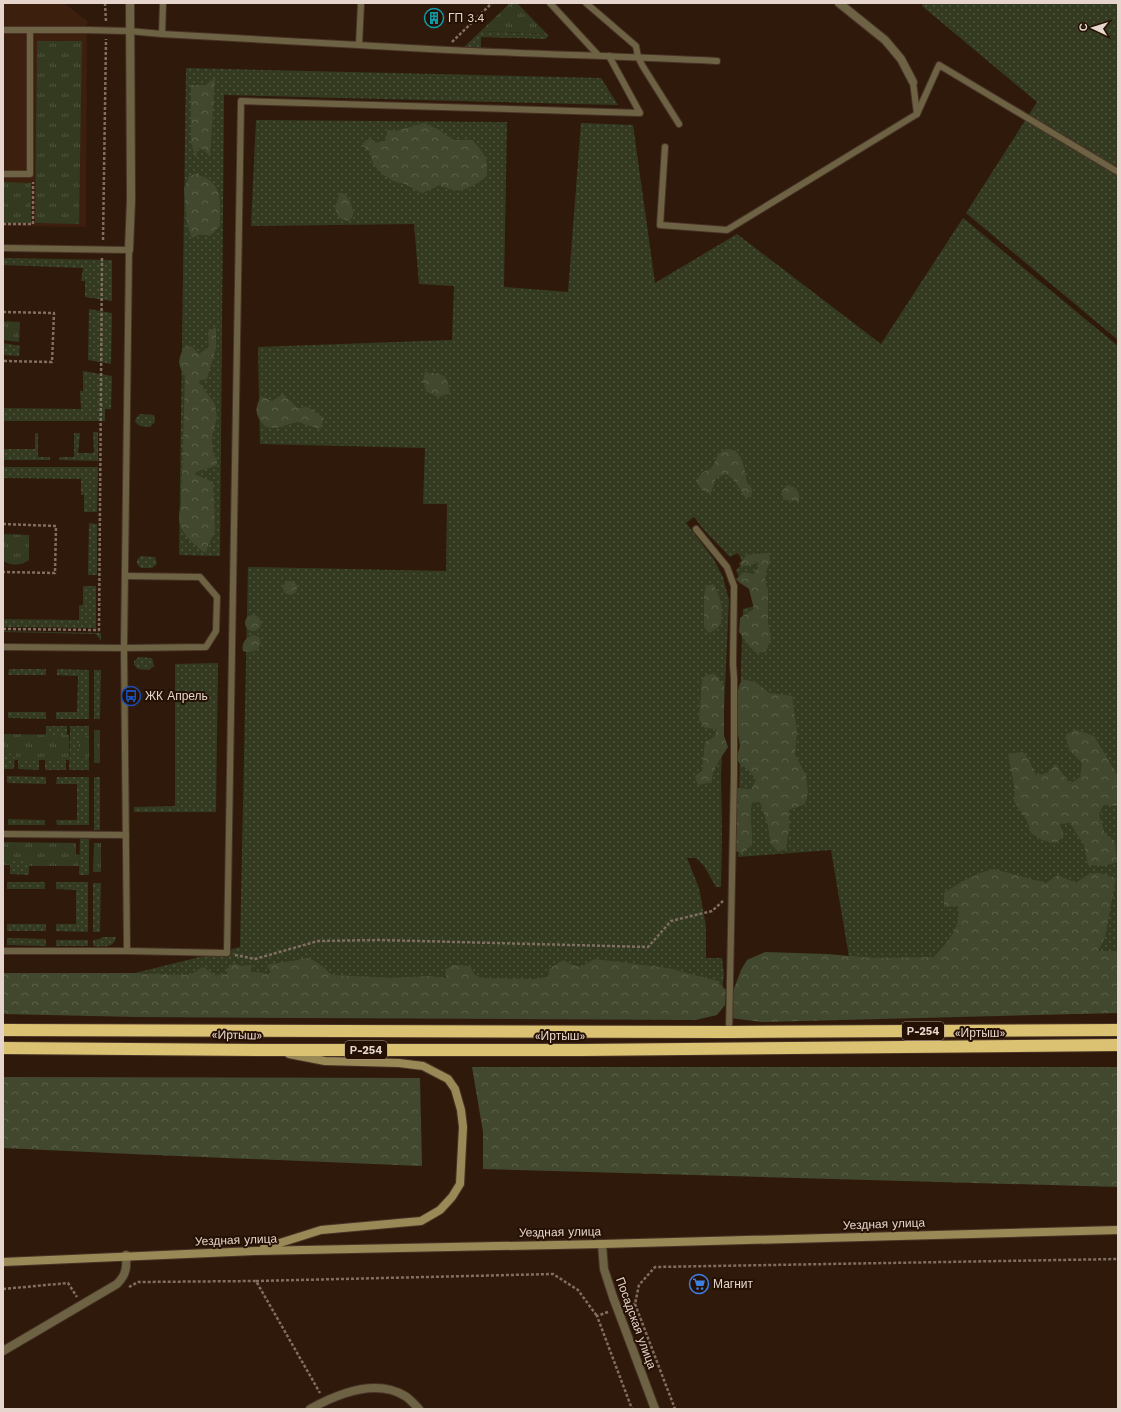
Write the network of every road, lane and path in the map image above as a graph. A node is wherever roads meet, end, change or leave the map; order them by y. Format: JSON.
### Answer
{"nodes":[{"id":1,"x":105,"y":3,"type":"edge"},
{"id":2,"x":130,"y":3,"type":"edge"},
{"id":3,"x":163,"y":3,"type":"edge"},
{"id":4,"x":361,"y":3,"type":"edge"},
{"id":5,"x":492,"y":3,"type":"edge"},
{"id":6,"x":550,"y":3,"type":"edge"},
{"id":7,"x":586,"y":3,"type":"edge"},
{"id":8,"x":839,"y":3,"type":"edge"},
{"id":9,"x":3,"y":30,"type":"edge"},
{"id":10,"x":106,"y":30,"type":"junction"},
{"id":11,"x":30,"y":31,"type":"junction"},
{"id":12,"x":129,"y":31,"type":"junction"},
{"id":13,"x":162,"y":34,"type":"junction"},
{"id":14,"x":100,"y":38,"type":"dead end"},
{"id":15,"x":359,"y":46,"type":"junction"},
{"id":16,"x":443,"y":50,"type":"junction"},
{"id":17,"x":598,"y":55,"type":"junction"},
{"id":18,"x":609,"y":56,"type":"junction"},
{"id":19,"x":638,"y":57,"type":"junction"},
{"id":20,"x":717,"y":61,"type":"dead end"},
{"id":21,"x":913,"y":82,"type":"joint"},
{"id":22,"x":917,"y":114,"type":"junction"},
{"id":23,"x":679,"y":124,"type":"dead end"},
{"id":24,"x":665,"y":147,"type":"dead end"},
{"id":25,"x":1118,"y":172,"type":"edge"},
{"id":26,"x":3,"y":174,"type":"edge"},
{"id":27,"x":33,"y":179,"type":"dead end"},
{"id":28,"x":3,"y":224,"type":"edge"},
{"id":29,"x":3,"y":248,"type":"edge"},
{"id":30,"x":102,"y":250,"type":"junction"},
{"id":31,"x":129,"y":250,"type":"junction"},
{"id":32,"x":3,"y":312,"type":"edge"},
{"id":33,"x":3,"y":361,"type":"edge"},
{"id":34,"x":3,"y":524,"type":"edge"},
{"id":35,"x":696,"y":529,"type":"dead end"},
{"id":36,"x":3,"y":572,"type":"edge"},
{"id":37,"x":125,"y":576,"type":"junction"},
{"id":38,"x":3,"y":629,"type":"edge"},
{"id":39,"x":3,"y":647,"type":"edge"},
{"id":40,"x":124,"y":648,"type":"junction"},
{"id":41,"x":3,"y":834,"type":"edge"},
{"id":42,"x":126,"y":835,"type":"junction"},
{"id":43,"x":732,"y":893,"type":"junction"},
{"id":44,"x":3,"y":951,"type":"edge"},
{"id":45,"x":127,"y":951,"type":"junction"},
{"id":46,"x":227,"y":953,"type":"junction"},
{"id":47,"x":3,"y":1030,"type":"edge"},
{"id":48,"x":1118,"y":1030,"type":"edge"},
{"id":49,"x":729,"y":1032,"type":"junction"},
{"id":50,"x":1118,"y":1045,"type":"edge"},
{"id":51,"x":3,"y":1048,"type":"edge"},
{"id":52,"x":268,"y":1050,"type":"junction"},
{"id":53,"x":1118,"y":1230,"type":"edge"},
{"id":54,"x":602,"y":1244,"type":"junction"},
{"id":55,"x":255,"y":1251,"type":"junction"},
{"id":56,"x":126,"y":1256,"type":"junction"},
{"id":57,"x":1118,"y":1259,"type":"edge"},
{"id":58,"x":3,"y":1262,"type":"edge"},
{"id":59,"x":256,"y":1281,"type":"junction"},
{"id":60,"x":3,"y":1289,"type":"edge"},
{"id":61,"x":125,"y":1290,"type":"dead end"},
{"id":62,"x":635,"y":1304,"type":"junction"},
{"id":63,"x":82,"y":1305,"type":"junction"},
{"id":64,"x":617,"y":1308,"type":"junction"},
{"id":65,"x":597,"y":1316,"type":"junction"},
{"id":66,"x":3,"y":1351,"type":"edge"},
{"id":67,"x":325,"y":1401,"type":"junction"},
{"id":68,"x":310,"y":1409,"type":"edge"},
{"id":69,"x":419,"y":1409,"type":"edge"},
{"id":70,"x":632,"y":1409,"type":"edge"},
{"id":71,"x":656,"y":1409,"type":"edge"},
{"id":72,"x":675,"y":1409,"type":"edge"}],
"edges":[{"from":1,"to":10,"type":"path"},
{"from":2,"to":12,"type":"street"},
{"from":3,"to":13,"type":"lane"},
{"from":4,"to":15,"type":"lane"},
{"from":5,"to":16,"type":"path"},
{"from":6,"to":17,"type":"lane"},
{"from":7,"to":19,"type":"lane"},
{"from":8,"to":21,"type":"street"},
{"from":9,"to":11,"type":"lane"},
{"from":10,"to":11,"type":"lane"},
{"from":10,"to":12,"type":"lane"},
{"from":11,"to":26,"type":"lane"},
{"from":12,"to":13,"type":"lane"},
{"from":12,"to":31,"type":"street"},
{"from":13,"to":15,"type":"lane"},
{"from":14,"to":30,"type":"path"},
{"from":15,"to":16,"type":"lane"},
{"from":16,"to":17,"type":"lane"},
{"from":17,"to":18,"type":"lane"},
{"from":18,"to":19,"type":"lane"},
{"from":18,"to":46,"type":"lane"},
{"from":19,"to":20,"type":"lane"},
{"from":19,"to":23,"type":"lane"},
{"from":21,"to":22,"type":"lane"},
{"from":22,"to":24,"type":"lane"},
{"from":22,"to":25,"type":"lane"},
{"from":27,"to":28,"type":"path"},
{"from":29,"to":30,"type":"lane"},
{"from":30,"to":31,"type":"lane"},
{"from":30,"to":38,"type":"path"},
{"from":31,"to":37,"type":"lane"},
{"from":32,"to":33,"type":"path"},
{"from":34,"to":36,"type":"path"},
{"from":35,"to":43,"type":"lane"},
{"from":37,"to":40,"type":"lane"},
{"from":37,"to":40,"type":"lane"},
{"from":39,"to":40,"type":"lane"},
{"from":40,"to":42,"type":"lane"},
{"from":41,"to":42,"type":"lane"},
{"from":42,"to":45,"type":"lane"},
{"from":43,"to":46,"type":"path"},
{"from":43,"to":49,"type":"lane"},
{"from":44,"to":45,"type":"lane"},
{"from":45,"to":46,"type":"lane"},
{"from":47,"to":49,"type":"highway","name":"«Иртыш»","number":"Р-254"},
{"from":48,"to":49,"type":"highway","name":"«Иртыш»","number":"Р-254"},
{"from":50,"to":52,"type":"highway","name":"«Иртыш»","number":"Р-254"},
{"from":51,"to":52,"type":"highway","name":"«Иртыш»","number":"Р-254"},
{"from":52,"to":55,"type":"street"},
{"from":53,"to":54,"type":"street","name":"Уездная улица"},
{"from":54,"to":55,"type":"street","name":"Уездная улица"},
{"from":54,"to":64,"type":"street","name":"Посадская улица"},
{"from":55,"to":56,"type":"street","name":"Уездная улица"},
{"from":56,"to":58,"type":"street","name":"Уездная улица"},
{"from":56,"to":63,"type":"street"},
{"from":57,"to":62,"type":"path"},
{"from":59,"to":61,"type":"path"},
{"from":59,"to":65,"type":"path"},
{"from":59,"to":67,"type":"path"},
{"from":60,"to":63,"type":"path"},
{"from":62,"to":64,"type":"path"},
{"from":62,"to":72,"type":"path"},
{"from":63,"to":66,"type":"street"},
{"from":64,"to":65,"type":"path"},
{"from":64,"to":71,"type":"street","name":"Посадская улица"},
{"from":65,"to":70,"type":"path"},
{"from":67,"to":68,"type":"street"},
{"from":67,"to":69,"type":"street"}]}
